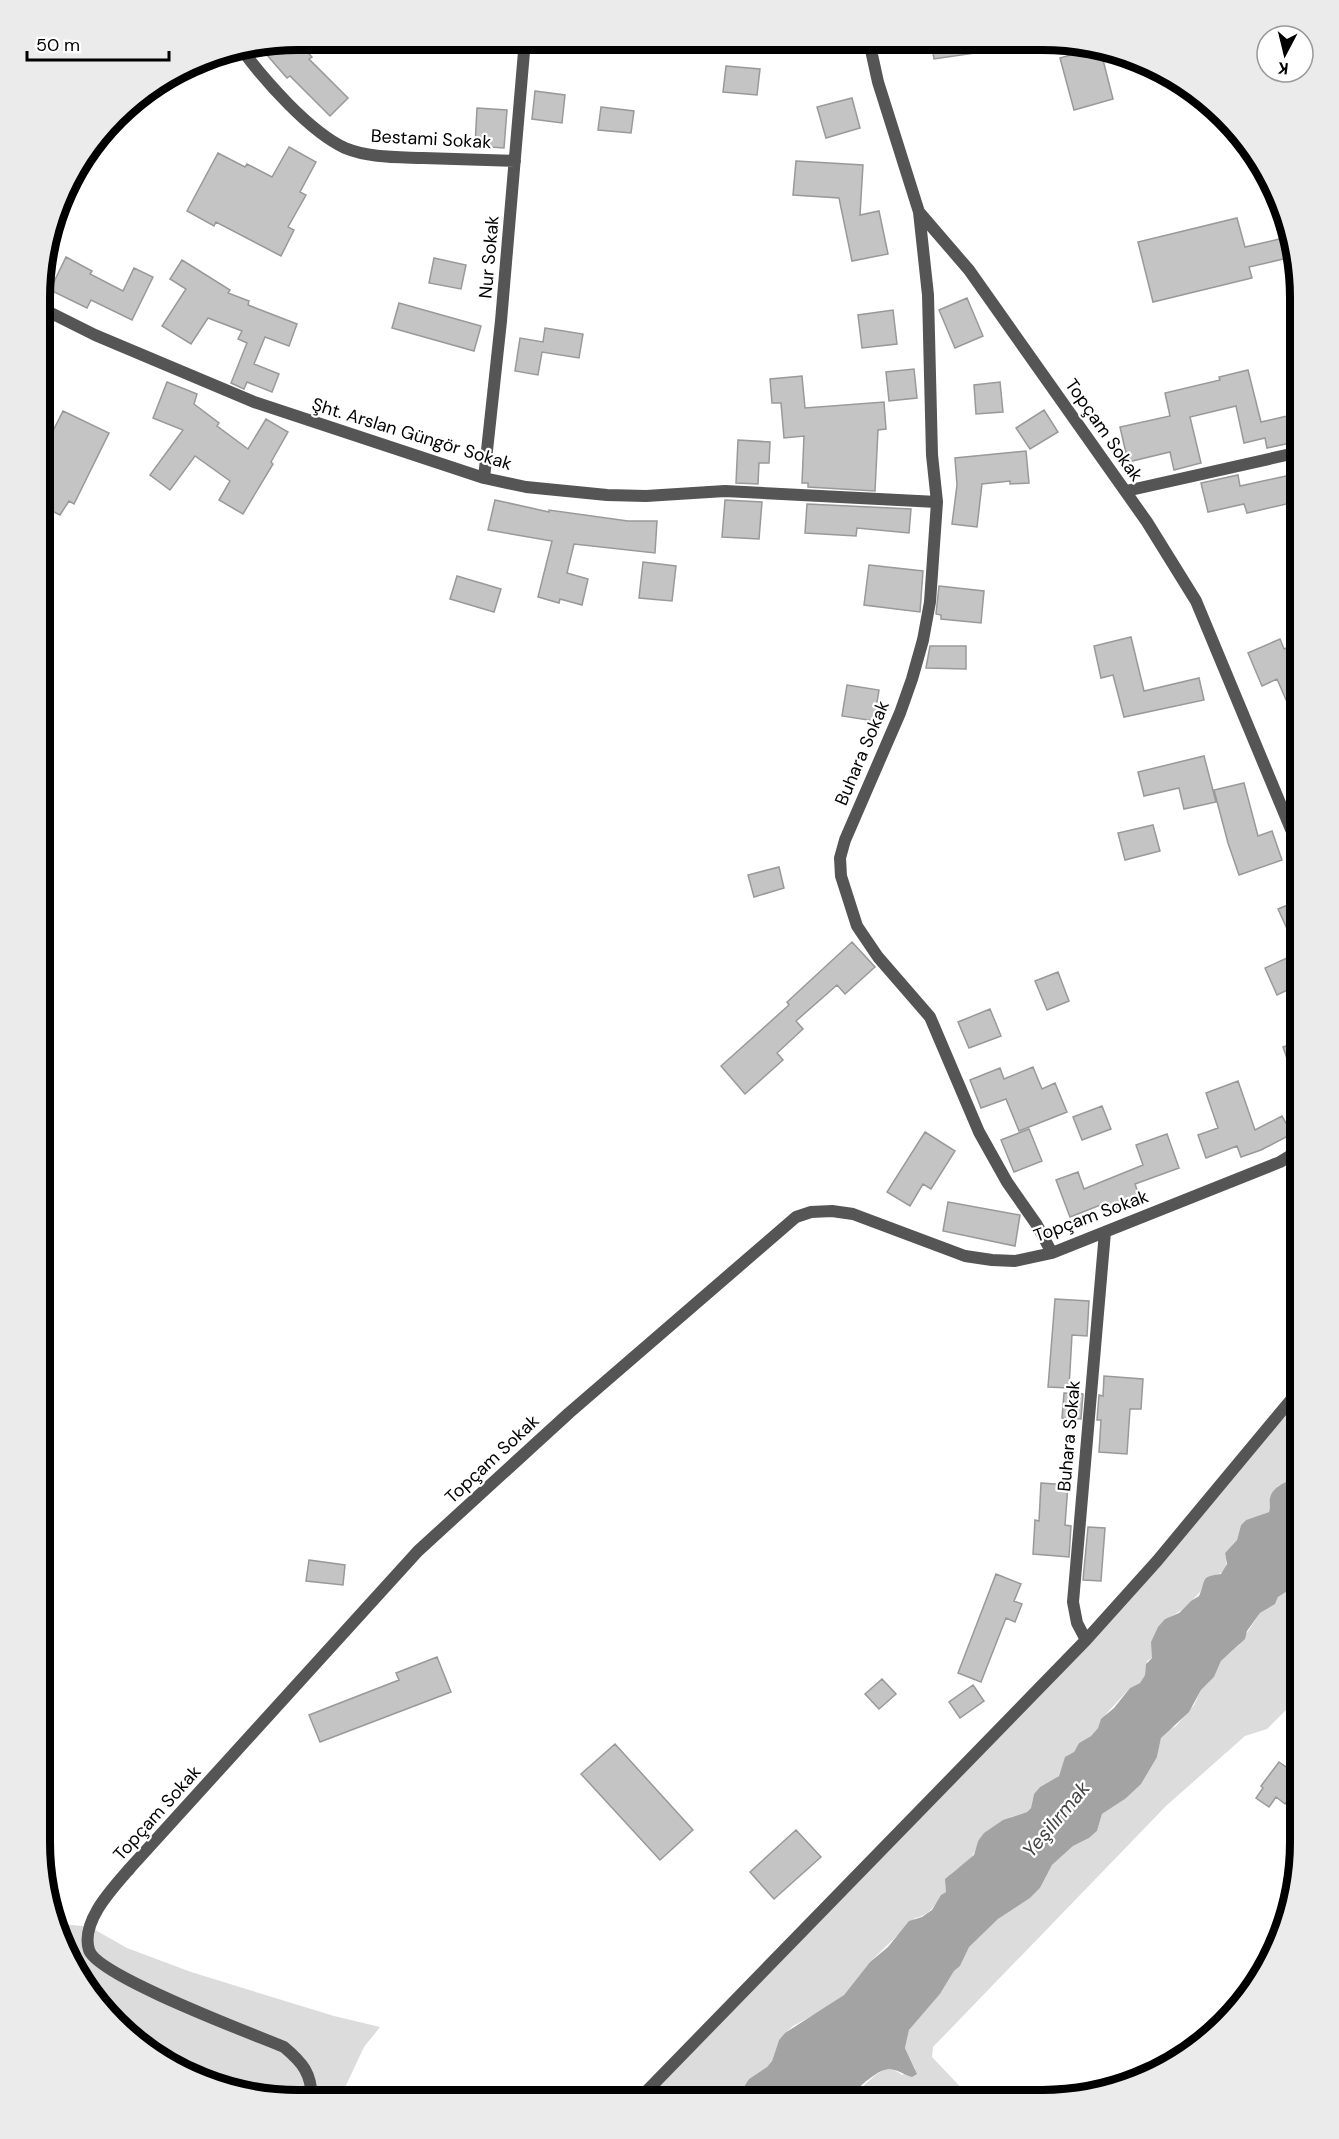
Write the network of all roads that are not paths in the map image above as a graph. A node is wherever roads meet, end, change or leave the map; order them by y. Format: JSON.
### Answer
{"nodes":[{"id":1,"x":524,"y":50,"type":"edge"},
{"id":2,"x":871,"y":50,"type":"edge"},
{"id":3,"x":246,"y":55,"type":"edge"},
{"id":4,"x":515,"y":161,"type":"junction"},
{"id":5,"x":919,"y":212,"type":"junction"},
{"id":6,"x":50,"y":312,"type":"edge"},
{"id":7,"x":1290,"y":454,"type":"edge"},
{"id":8,"x":484,"y":478,"type":"junction"},
{"id":9,"x":1126,"y":491,"type":"junction"},
{"id":10,"x":937,"y":502,"type":"junction"},
{"id":11,"x":1290,"y":827,"type":"edge"},
{"id":12,"x":1290,"y":1156,"type":"edge"},
{"id":13,"x":1105,"y":1232,"type":"junction"},
{"id":14,"x":1052,"y":1252,"type":"junction"},
{"id":15,"x":1290,"y":1401,"type":"edge"},
{"id":16,"x":1086,"y":1640,"type":"junction"},
{"id":17,"x":312,"y":2090,"type":"edge"},
{"id":18,"x":648,"y":2090,"type":"edge"}],
"edges":[{"from":1,"to":4,"type":"street","name":"Nur Sokak"},
{"from":2,"to":5,"type":"street","name":"Topçam Sokak"},
{"from":3,"to":4,"type":"street","name":"Bestami Sokak"},
{"from":4,"to":8,"type":"street","name":"Nur Sokak"},
{"from":5,"to":9,"type":"street","name":"Topçam Sokak"},
{"from":5,"to":10,"type":"street","name":"Buhara Sokak"},
{"from":6,"to":8,"type":"street","name":"Şht. Arslan Güngör Sokak"},
{"from":7,"to":9,"type":"street"},
{"from":8,"to":10,"type":"street","name":"Şht. Arslan Güngör Sokak"},
{"from":9,"to":11,"type":"street","name":"Topçam Sokak"},
{"from":10,"to":14,"type":"street","name":"Buhara Sokak"},
{"from":12,"to":13,"type":"street","name":"Topçam Sokak"},
{"from":13,"to":14,"type":"street","name":"Topçam Sokak"},
{"from":13,"to":16,"type":"street","name":"Buhara Sokak"},
{"from":14,"to":17,"type":"street","name":"Topçam Sokak"},
{"from":15,"to":16,"type":"street"},
{"from":16,"to":18,"type":"street"}]}
